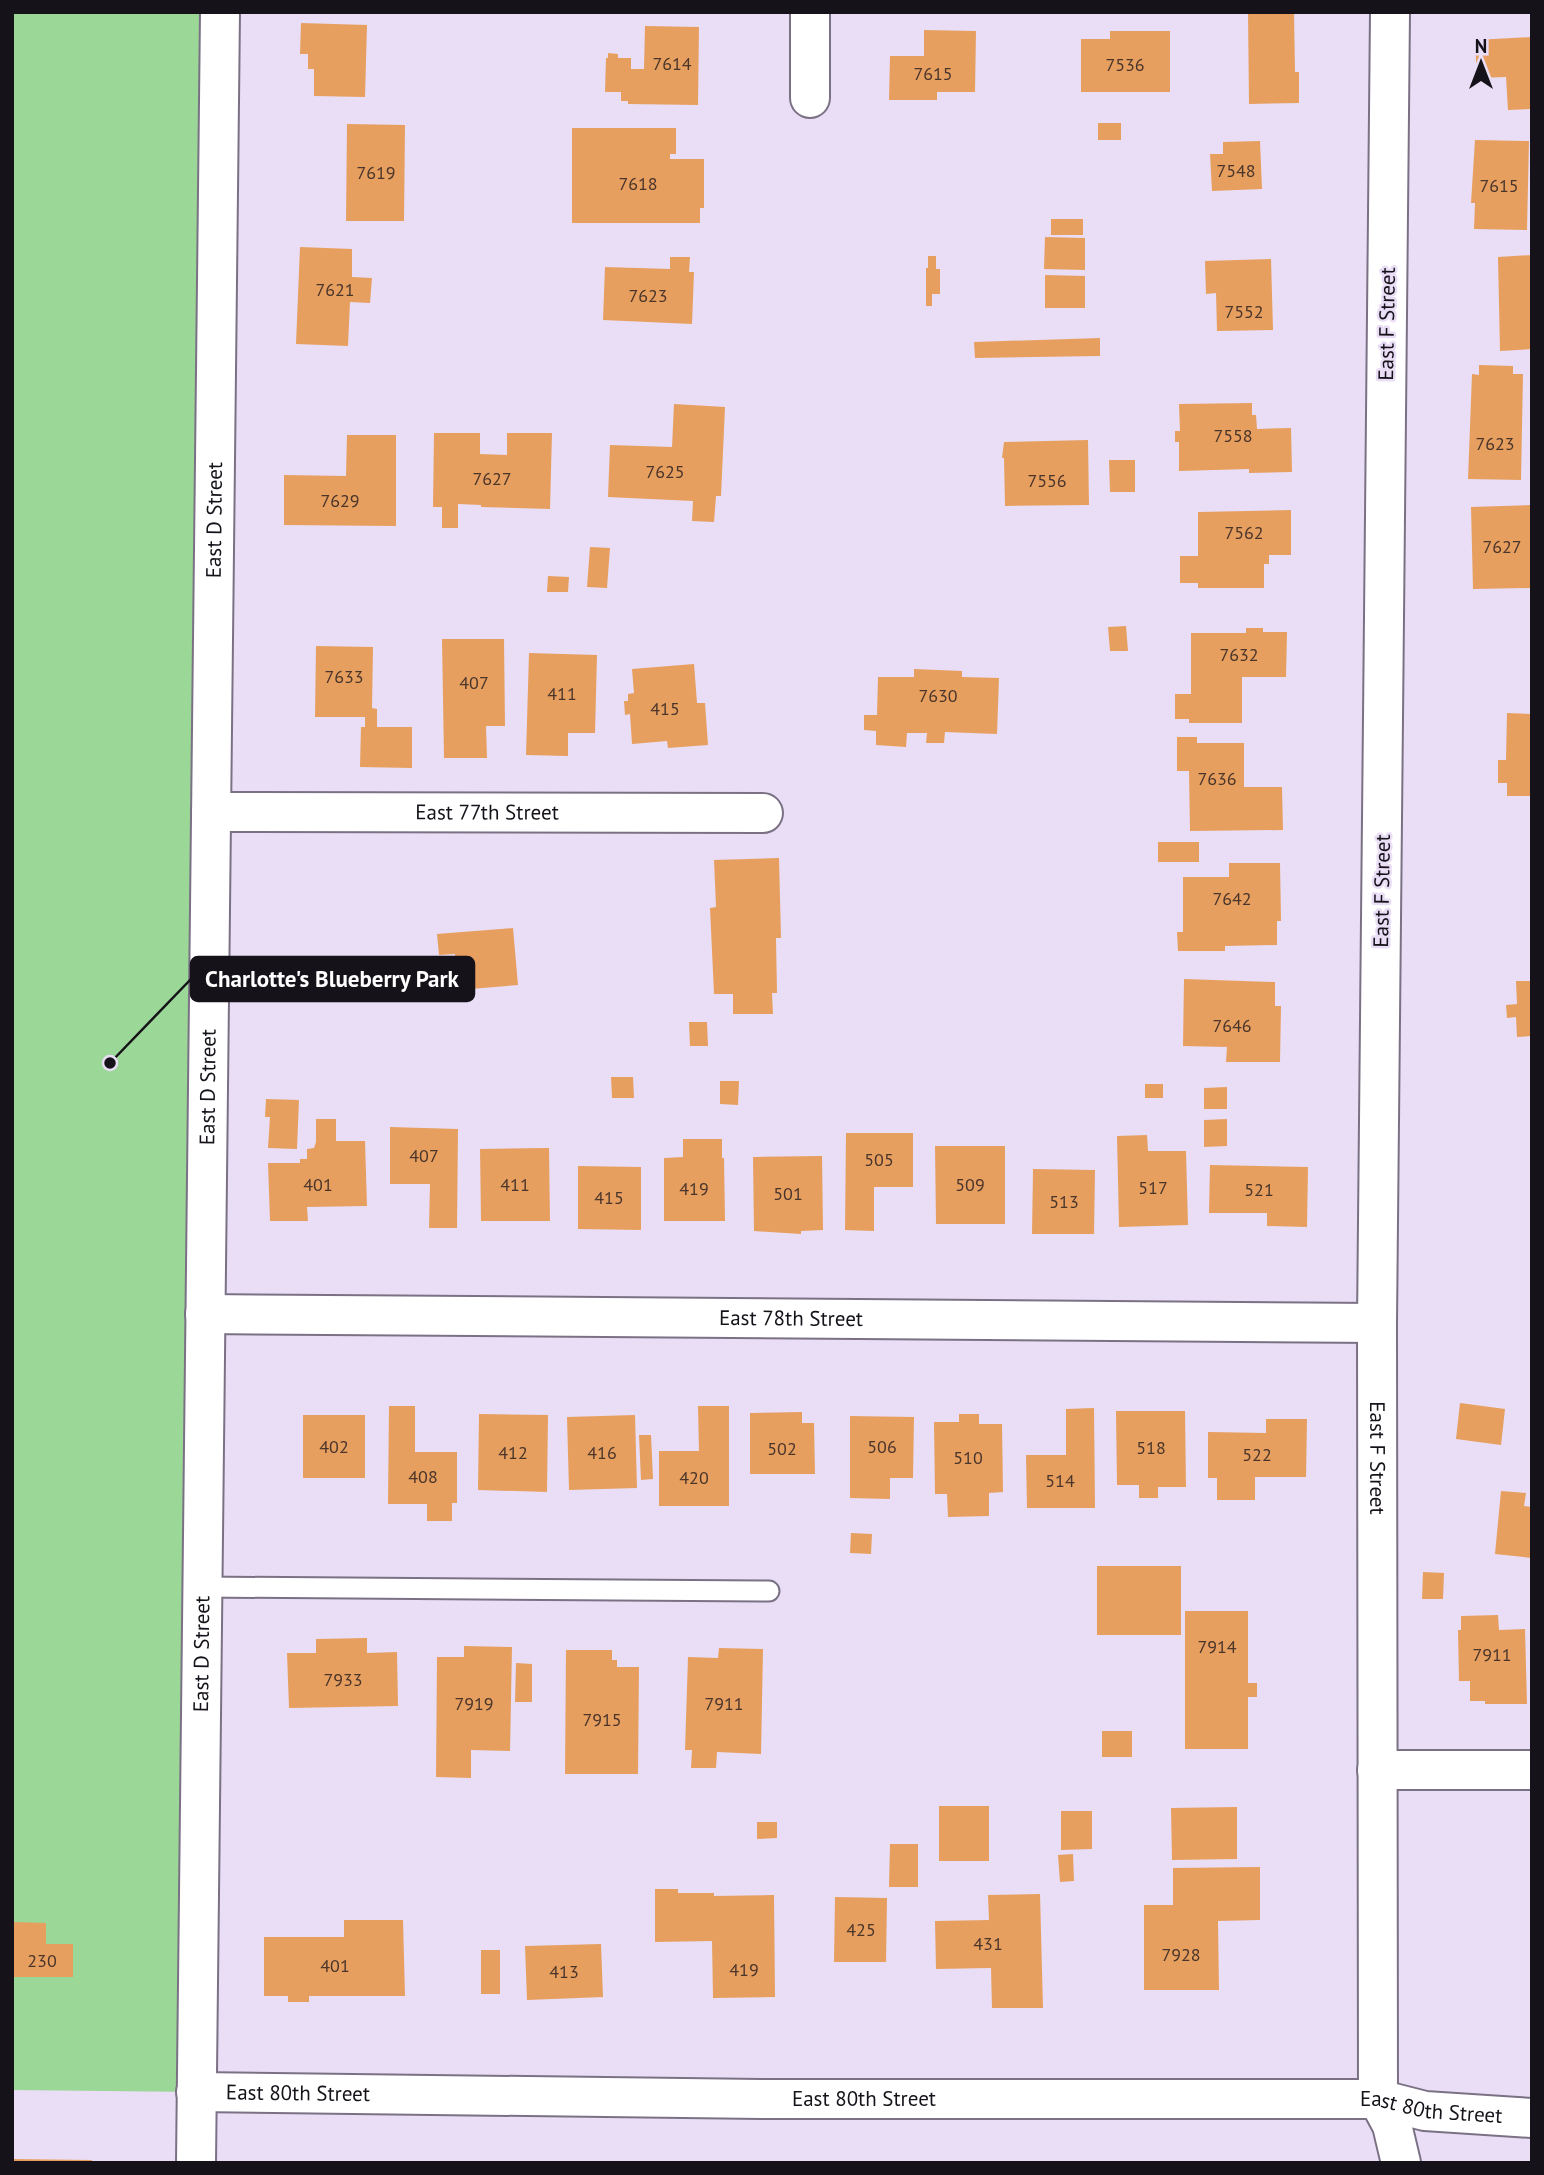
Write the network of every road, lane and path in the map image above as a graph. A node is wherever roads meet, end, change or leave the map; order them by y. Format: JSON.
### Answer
{"nodes":[{"id":1,"x":220,"y":12,"type":"edge"},
{"id":2,"x":810,"y":12,"type":"edge"},
{"id":3,"x":1390,"y":12,"type":"edge"},
{"id":4,"x":810,"y":98,"type":"dead end"},
{"id":5,"x":211,"y":812,"type":"junction"},
{"id":6,"x":763,"y":813,"type":"dead end"},
{"id":7,"x":205,"y":1314,"type":"junction"},
{"id":8,"x":1377,"y":1323,"type":"junction"},
{"id":9,"x":202,"y":1587,"type":"junction"},
{"id":10,"x":769,"y":1591,"type":"dead end"},
{"id":11,"x":1377,"y":1770,"type":"junction"},
{"id":12,"x":1532,"y":1770,"type":"edge"},
{"id":13,"x":196,"y":2092,"type":"junction"},
{"id":14,"x":1378,"y":2099,"type":"junction"},
{"id":15,"x":1532,"y":2118,"type":"edge"},
{"id":16,"x":196,"y":2163,"type":"edge"},
{"id":17,"x":1401,"y":2163,"type":"edge"}],
"edges":[{"from":1,"to":5,"type":"street","name":"East D Street"},
{"from":2,"to":4,"type":"street"},
{"from":3,"to":8,"type":"street","name":"East F Street"},
{"from":5,"to":6,"type":"street","name":"East 77th Street"},
{"from":5,"to":7,"type":"street","name":"East D Street"},
{"from":7,"to":8,"type":"street","name":"East 78th Street"},
{"from":7,"to":9,"type":"street","name":"East D Street"},
{"from":8,"to":11,"type":"street","name":"East F Street"},
{"from":9,"to":10,"type":"lane"},
{"from":9,"to":13,"type":"street","name":"East D Street"},
{"from":11,"to":12,"type":"street"},
{"from":11,"to":14,"type":"street","name":"East F Street"},
{"from":13,"to":14,"type":"street","name":"East 80th Street"},
{"from":13,"to":16,"type":"street","name":"East D Street"},
{"from":14,"to":15,"type":"street","name":"East 80th Street"},
{"from":14,"to":17,"type":"street","name":"East F Street"}]}
